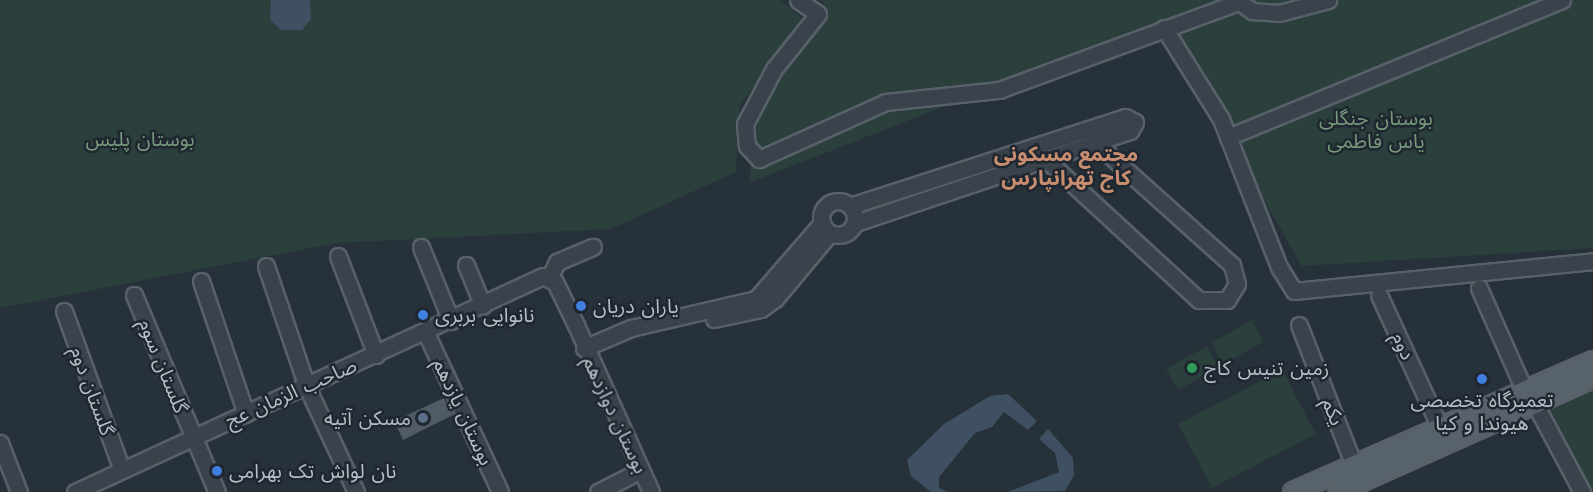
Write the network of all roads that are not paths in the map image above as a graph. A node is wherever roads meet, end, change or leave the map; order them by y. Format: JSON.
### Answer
{"nodes":[{"id":1,"x":798,"y":0,"type":"edge"},
{"id":2,"x":1328,"y":0,"type":"edge"},
{"id":3,"x":1562,"y":0,"type":"edge"},
{"id":4,"x":1238,"y":1,"type":"edge"},
{"id":5,"x":1164,"y":28,"type":"junction"},
{"id":6,"x":1228,"y":137,"type":"junction"},
{"id":7,"x":1096,"y":143,"type":"junction"},
{"id":8,"x":1040,"y":153,"type":"junction"},
{"id":9,"x":850,"y":206,"type":"junction"},
{"id":10,"x":855,"y":223,"type":"junction"},
{"id":11,"x":826,"y":228,"type":"junction"},
{"id":12,"x":421,"y":247,"type":"dead end"},
{"id":13,"x":593,"y":247,"type":"dead end"},
{"id":14,"x":338,"y":256,"type":"dead end"},
{"id":15,"x":1593,"y":261,"type":"edge"},
{"id":16,"x":466,"y":265,"type":"dead end"},
{"id":17,"x":267,"y":266,"type":"dead end"},
{"id":18,"x":549,"y":279,"type":"junction"},
{"id":19,"x":201,"y":281,"type":"dead end"},
{"id":20,"x":1479,"y":288,"type":"dead end"},
{"id":21,"x":506,"y":293,"type":"junction"},
{"id":22,"x":134,"y":295,"type":"dead end"},
{"id":23,"x":1379,"y":295,"type":"dead end"},
{"id":24,"x":483,"y":306,"type":"junction"},
{"id":25,"x":64,"y":311,"type":"dead end"},
{"id":26,"x":451,"y":321,"type":"junction"},
{"id":27,"x":1299,"y":325,"type":"dead end"},
{"id":28,"x":426,"y":333,"type":"junction"},
{"id":29,"x":582,"y":343,"type":"junction"},
{"id":30,"x":376,"y":355,"type":"junction"},
{"id":31,"x":1593,"y":361,"type":"edge"},
{"id":32,"x":1593,"y":378,"type":"edge"},
{"id":33,"x":307,"y":387,"type":"junction"},
{"id":34,"x":1530,"y":398,"type":"junction"},
{"id":35,"x":246,"y":414,"type":"junction"},
{"id":36,"x":1441,"y":430,"type":"junction"},
{"id":37,"x":191,"y":437,"type":"junction"},
{"id":38,"x":0,"y":443,"type":"edge"},
{"id":39,"x":1354,"y":465,"type":"junction"},
{"id":40,"x":122,"y":470,"type":"junction"},
{"id":41,"x":641,"y":470,"type":"junction"},
{"id":42,"x":1372,"y":485,"type":"edge"},
{"id":43,"x":19,"y":492,"type":"edge"},
{"id":44,"x":75,"y":492,"type":"edge"},
{"id":45,"x":217,"y":492,"type":"edge"},
{"id":46,"x":356,"y":492,"type":"edge"},
{"id":47,"x":500,"y":492,"type":"edge"},
{"id":48,"x":598,"y":492,"type":"edge"},
{"id":49,"x":651,"y":492,"type":"edge"},
{"id":50,"x":1293,"y":492,"type":"edge"},
{"id":51,"x":1338,"y":492,"type":"edge"},
{"id":52,"x":1582,"y":492,"type":"edge"}],
"edges":[{"from":1,"to":5,"type":"street"},
{"from":2,"to":4,"type":"street"},
{"from":3,"to":6,"type":"street"},
{"from":4,"to":5,"type":"street"},
{"from":5,"to":6,"type":"street"},
{"from":6,"to":15,"type":"street"},
{"from":7,"to":8,"type":"street"},
{"from":7,"to":8,"type":"street"},
{"from":7,"to":8,"type":"street"},
{"from":8,"to":9,"type":"street"},
{"from":8,"to":10,"type":"street"},
{"from":9,"to":10,"type":"street"},
{"from":9,"to":11,"type":"street"},
{"from":10,"to":11,"type":"street"},
{"from":11,"to":29,"type":"street"},
{"from":12,"to":26,"type":"street"},
{"from":13,"to":18,"type":"street"},
{"from":14,"to":30,"type":"street"},
{"from":16,"to":24,"type":"street"},
{"from":17,"to":33,"type":"street"},
{"from":18,"to":21,"type":"street"},
{"from":18,"to":29,"type":"street","name":"بوستان دوازدهم"},
{"from":19,"to":35,"type":"street"},
{"from":20,"to":34,"type":"street"},
{"from":21,"to":24,"type":"street","name":"صاحب الزمان عج"},
{"from":21,"to":29,"type":"street","name":"بوستان دوازدهم"},
{"from":22,"to":37,"type":"street","name":"گلستان سوم"},
{"from":23,"to":36,"type":"street","name":"دوم"},
{"from":24,"to":26,"type":"street","name":"صاحب الزمان عج"},
{"from":25,"to":40,"type":"street","name":"گلستان دوم"},
{"from":26,"to":28,"type":"street","name":"صاحب الزمان عج"},
{"from":27,"to":39,"type":"street","name":"یکم"},
{"from":28,"to":30,"type":"street","name":"صاحب الزمان عج"},
{"from":28,"to":47,"type":"street","name":"بوستان یازدهم"},
{"from":29,"to":41,"type":"street","name":"بوستان دوازدهم"},
{"from":30,"to":33,"type":"street","name":"صاحب الزمان عج"},
{"from":31,"to":34,"type":"main road"},
{"from":32,"to":34,"type":"main road"},
{"from":33,"to":35,"type":"street","name":"صاحب الزمان عج"},
{"from":33,"to":46,"type":"street"},
{"from":34,"to":36,"type":"main road"},
{"from":34,"to":42,"type":"main road"},
{"from":34,"to":52,"type":"street"},
{"from":35,"to":37,"type":"street","name":"صاحب الزمان عج"},
{"from":36,"to":39,"type":"main road"},
{"from":37,"to":40,"type":"street","name":"صاحب الزمان عج"},
{"from":37,"to":45,"type":"street","name":"گلستان سوم"},
{"from":38,"to":43,"type":"street"},
{"from":39,"to":50,"type":"main road"},
{"from":40,"to":44,"type":"street","name":"صاحب الزمان عج"},
{"from":41,"to":48,"type":"street"},
{"from":41,"to":49,"type":"street","name":"بوستان دوازدهم"},
{"from":42,"to":51,"type":"main road"}]}
